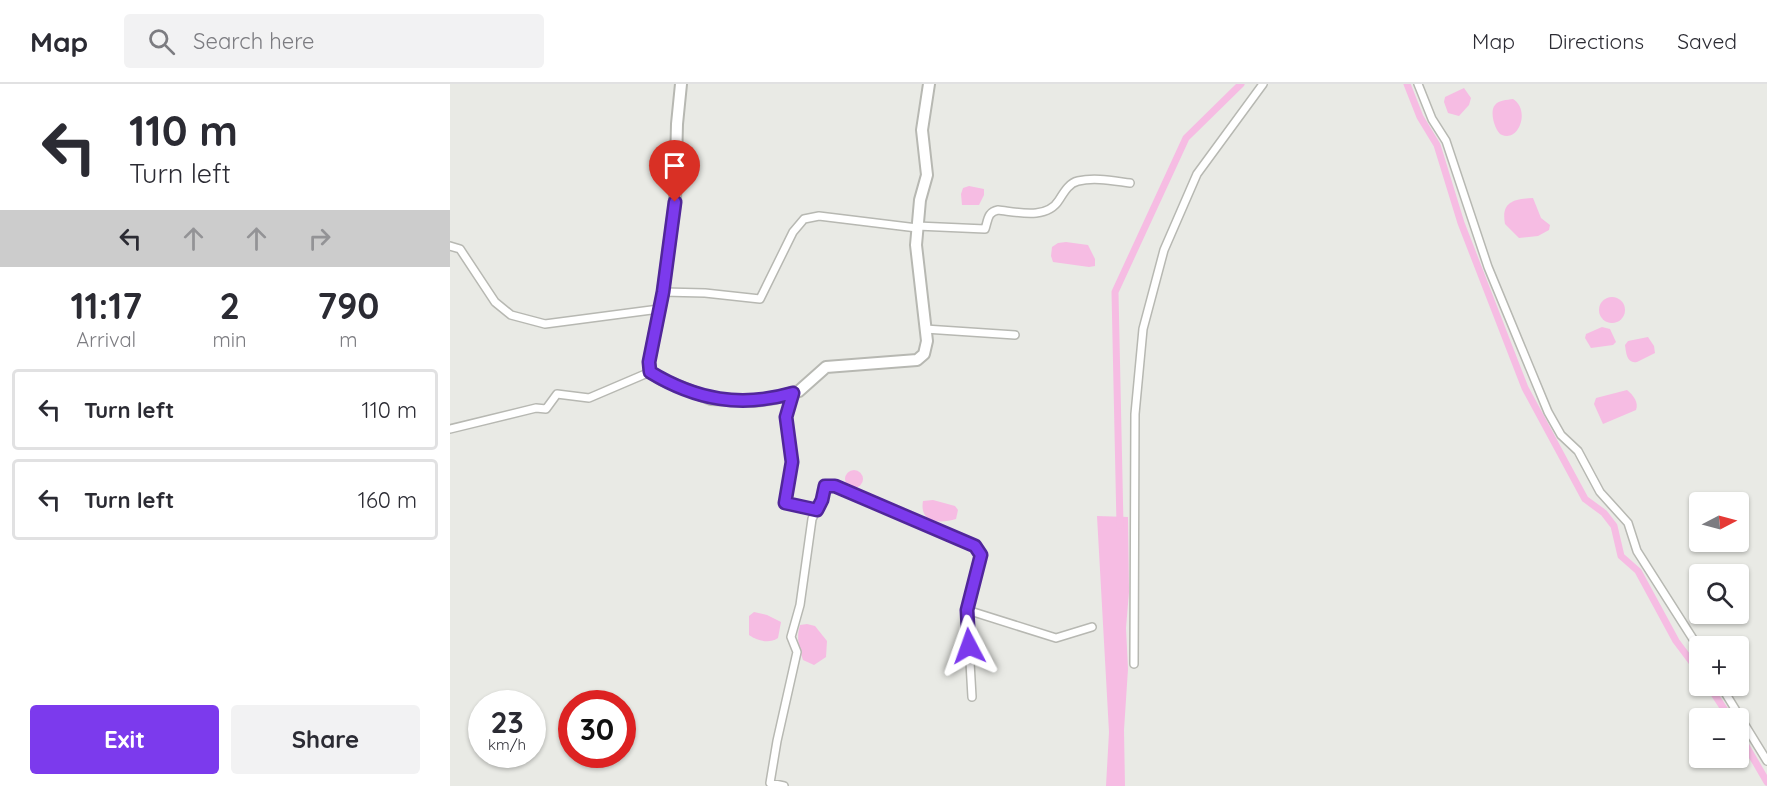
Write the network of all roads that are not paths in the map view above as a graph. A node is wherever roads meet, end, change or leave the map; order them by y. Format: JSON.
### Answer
{"nodes":[{"id":1,"x":681,"y":84,"type":"edge"},
{"id":2,"x":929,"y":84,"type":"edge"},
{"id":3,"x":1263,"y":84,"type":"edge"},
{"id":4,"x":1418,"y":84,"type":"edge"},
{"id":5,"x":1130,"y":183,"type":"dead end"},
{"id":6,"x":917,"y":227,"type":"junction"},
{"id":7,"x":450,"y":246,"type":"edge"},
{"id":8,"x":663,"y":292,"type":"junction"},
{"id":9,"x":659,"y":309,"type":"junction"},
{"id":10,"x":925,"y":329,"type":"junction"},
{"id":11,"x":1015,"y":335,"type":"dead end"},
{"id":12,"x":650,"y":372,"type":"junction"},
{"id":13,"x":793,"y":393,"type":"junction"},
{"id":14,"x":450,"y":429,"type":"edge"},
{"id":15,"x":817,"y":510,"type":"junction"},
{"id":16,"x":967,"y":610,"type":"junction"},
{"id":17,"x":1092,"y":627,"type":"dead end"},
{"id":18,"x":1691,"y":636,"type":"edge"},
{"id":19,"x":1134,"y":664,"type":"dead end"},
{"id":20,"x":1727,"y":696,"type":"edge"},
{"id":21,"x":972,"y":698,"type":"dead end"},
{"id":22,"x":1767,"y":761,"type":"edge"},
{"id":23,"x":784,"y":786,"type":"edge"}],
"edges":[{"from":1,"to":8,"type":"street"},
{"from":2,"to":6,"type":"street"},
{"from":3,"to":19,"type":"street"},
{"from":4,"to":18,"type":"street"},
{"from":5,"to":6,"type":"street"},
{"from":6,"to":8,"type":"street"},
{"from":6,"to":10,"type":"street"},
{"from":7,"to":9,"type":"street"},
{"from":8,"to":9,"type":"street"},
{"from":9,"to":12,"type":"street"},
{"from":10,"to":11,"type":"street"},
{"from":10,"to":13,"type":"street"},
{"from":12,"to":13,"type":"street"},
{"from":12,"to":14,"type":"street"},
{"from":13,"to":15,"type":"street"},
{"from":15,"to":16,"type":"street"},
{"from":15,"to":23,"type":"street"},
{"from":16,"to":17,"type":"street"},
{"from":16,"to":21,"type":"street"},
{"from":20,"to":22,"type":"street"}]}
